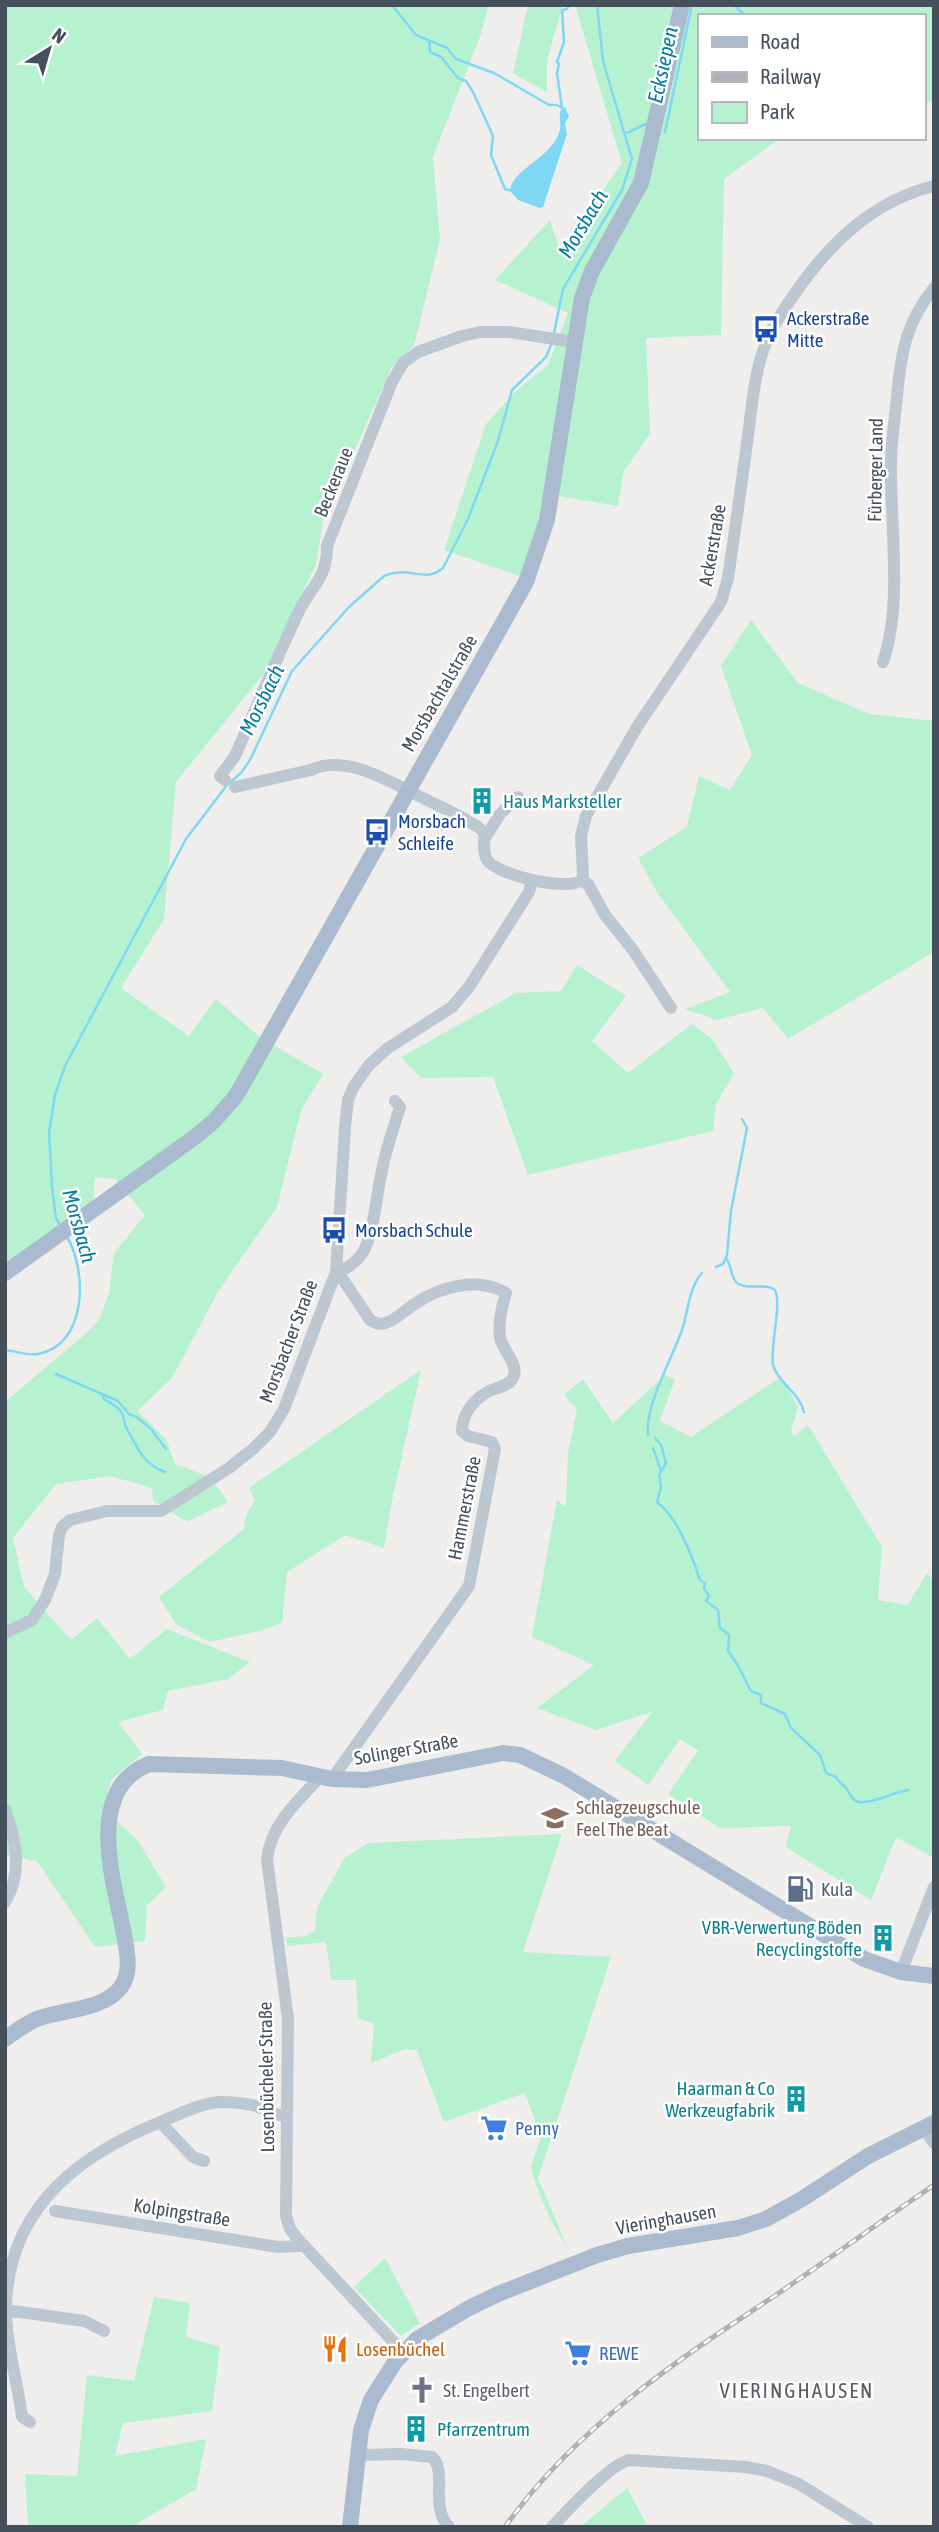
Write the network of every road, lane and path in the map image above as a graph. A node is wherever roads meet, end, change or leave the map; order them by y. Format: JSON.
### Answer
{"nodes":[{"id":1,"x":682,"y":5,"type":"edge"},
{"id":2,"x":934,"y":186,"type":"edge"},
{"id":3,"x":934,"y":288,"type":"edge"},
{"id":4,"x":569,"y":341,"type":"junction"},
{"id":5,"x":883,"y":662,"type":"dead end"},
{"id":6,"x":408,"y":790,"type":"junction"},
{"id":7,"x":518,"y":797,"type":"dead end"},
{"id":8,"x":485,"y":838,"type":"junction"},
{"id":9,"x":581,"y":880,"type":"junction"},
{"id":10,"x":532,"y":881,"type":"junction"},
{"id":11,"x":671,"y":1008,"type":"dead end"},
{"id":12,"x":395,"y":1101,"type":"dead end"},
{"id":13,"x":336,"y":1272,"type":"junction"},
{"id":14,"x":5,"y":1273,"type":"edge"},
{"id":15,"x":5,"y":1633,"type":"edge"},
{"id":16,"x":327,"y":1778,"type":"junction"},
{"id":17,"x":5,"y":1809,"type":"edge"},
{"id":18,"x":934,"y":1887,"type":"edge"},
{"id":19,"x":5,"y":1902,"type":"edge"},
{"id":20,"x":901,"y":1972,"type":"junction"},
{"id":21,"x":934,"y":1976,"type":"edge"},
{"id":22,"x":5,"y":2039,"type":"edge"},
{"id":23,"x":286,"y":2116,"type":"junction"},
{"id":24,"x":160,"y":2122,"type":"junction"},
{"id":25,"x":929,"y":2126,"type":"edge"},
{"id":26,"x":934,"y":2143,"type":"edge"},
{"id":27,"x":204,"y":2161,"type":"dead end"},
{"id":28,"x":55,"y":2211,"type":"dead end"},
{"id":29,"x":301,"y":2243,"type":"junction"},
{"id":30,"x":6,"y":2310,"type":"edge"},
{"id":31,"x":104,"y":2331,"type":"dead end"},
{"id":32,"x":403,"y":2352,"type":"junction"},
{"id":33,"x":30,"y":2422,"type":"dead end"},
{"id":34,"x":358,"y":2455,"type":"junction"},
{"id":35,"x":350,"y":2527,"type":"edge"},
{"id":36,"x":449,"y":2527,"type":"edge"},
{"id":37,"x":552,"y":2527,"type":"edge"},
{"id":38,"x":868,"y":2527,"type":"edge"}],
"edges":[{"from":1,"to":4,"type":"main road","name":"Morsbachtalstraße"},
{"from":2,"to":9,"type":"street","name":"Ackerstraße"},
{"from":3,"to":5,"type":"street","name":"Fürberger Land"},
{"from":4,"to":6,"type":"main road","name":"Morsbachtalstraße"},
{"from":4,"to":6,"type":"street","name":"Beckeraue"},
{"from":6,"to":8,"type":"street"},
{"from":6,"to":14,"type":"main road","name":"Morsbachtalstraße"},
{"from":7,"to":8,"type":"street"},
{"from":8,"to":10,"type":"street"},
{"from":9,"to":10,"type":"street"},
{"from":9,"to":11,"type":"street"},
{"from":10,"to":13,"type":"street","name":"Morsbacher Straße"},
{"from":12,"to":13,"type":"street","name":"Morsbacher Straße"},
{"from":13,"to":15,"type":"street","name":"Morsbacher Straße"},
{"from":13,"to":16,"type":"street","name":"Hammerstraße"},
{"from":16,"to":20,"type":"main road","name":"Solinger Straße"},
{"from":16,"to":22,"type":"main road","name":"Solinger Straße"},
{"from":16,"to":23,"type":"street","name":"Losenbücheler Straße"},
{"from":17,"to":19,"type":"street"},
{"from":18,"to":20,"type":"street"},
{"from":20,"to":21,"type":"main road","name":"Solinger Straße"},
{"from":23,"to":24,"type":"street"},
{"from":23,"to":29,"type":"street","name":"Losenbücheler Straße"},
{"from":24,"to":27,"type":"street"},
{"from":24,"to":30,"type":"street"},
{"from":25,"to":26,"type":"street"},
{"from":25,"to":32,"type":"main road","name":"Vieringhausen"},
{"from":28,"to":29,"type":"street","name":"Kolpingstraße"},
{"from":29,"to":32,"type":"street","name":"Losenbücheler Straße"},
{"from":30,"to":31,"type":"street"},
{"from":30,"to":33,"type":"street"},
{"from":32,"to":34,"type":"main road","name":"Vieringhausen"},
{"from":34,"to":35,"type":"main road","name":"Vieringhausen"},
{"from":34,"to":36,"type":"street"},
{"from":37,"to":38,"type":"street"}]}
